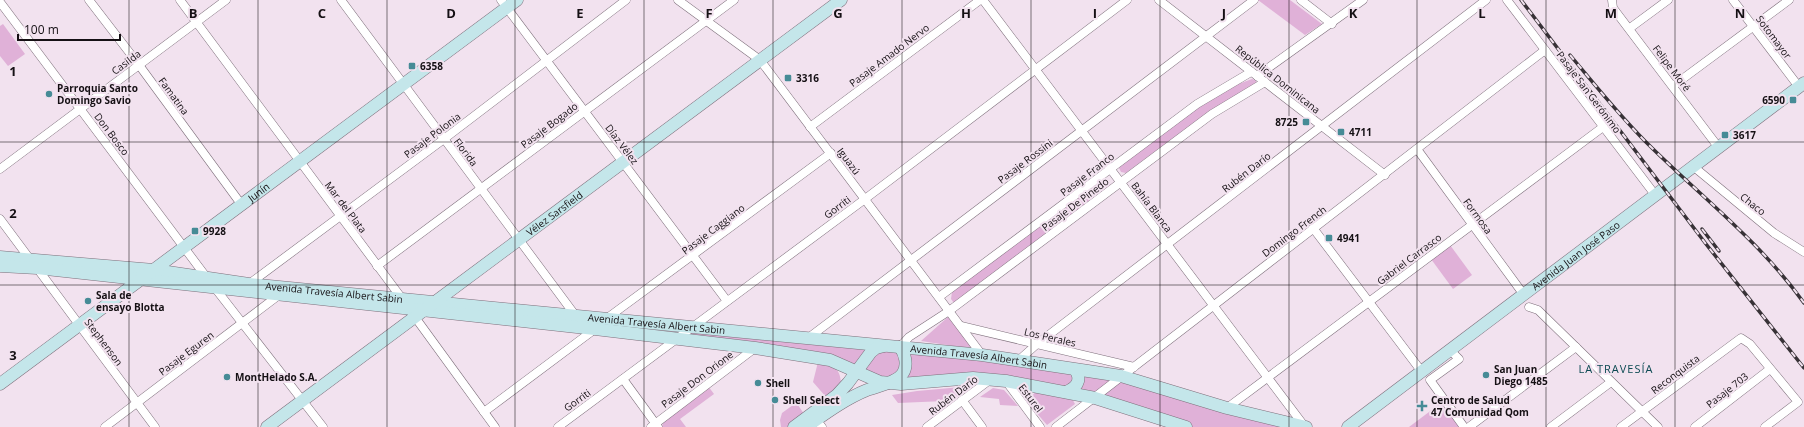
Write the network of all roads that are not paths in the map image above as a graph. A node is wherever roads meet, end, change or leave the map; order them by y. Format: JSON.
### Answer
{"nodes":[{"id":1,"x":89,"y":0,"type":"edge"},
{"id":2,"x":180,"y":0,"type":"edge"},
{"id":3,"x":226,"y":0,"type":"edge"},
{"id":4,"x":341,"y":0,"type":"edge"},
{"id":5,"x":517,"y":0,"type":"edge"},
{"id":6,"x":626,"y":0,"type":"edge"},
{"id":7,"x":678,"y":0,"type":"edge"},
{"id":8,"x":734,"y":0,"type":"edge"},
{"id":9,"x":841,"y":0,"type":"edge"},
{"id":10,"x":982,"y":0,"type":"edge"},
{"id":11,"x":1127,"y":0,"type":"edge"},
{"id":12,"x":1159,"y":0,"type":"edge"},
{"id":13,"x":1254,"y":0,"type":"edge"},
{"id":14,"x":1301,"y":0,"type":"edge"},
{"id":15,"x":1363,"y":0,"type":"edge"},
{"id":16,"x":1486,"y":0,"type":"edge"},
{"id":17,"x":1507,"y":0,"type":"edge"},
{"id":18,"x":1612,"y":0,"type":"edge"},
{"id":19,"x":1668,"y":0,"type":"edge"},
{"id":20,"x":1733,"y":0,"type":"edge"},
{"id":21,"x":1789,"y":0,"type":"edge"},
{"id":22,"x":0,"y":2,"type":"edge"},
{"id":23,"x":504,"y":4,"type":"edge"},
{"id":24,"x":707,"y":21,"type":"junction"},
{"id":25,"x":196,"y":22,"type":"junction"},
{"id":26,"x":1332,"y":24,"type":"junction"},
{"id":27,"x":1753,"y":26,"type":"junction"},
{"id":28,"x":1630,"y":28,"type":"junction"},
{"id":29,"x":1206,"y":36,"type":"junction"},
{"id":30,"x":1545,"y":50,"type":"junction"},
{"id":31,"x":546,"y":60,"type":"junction"},
{"id":32,"x":760,"y":60,"type":"junction"},
{"id":33,"x":139,"y":65,"type":"junction"},
{"id":34,"x":1035,"y":69,"type":"junction"},
{"id":35,"x":1254,"y":74,"type":"junction"},
{"id":36,"x":1265,"y":82,"type":"junction"},
{"id":37,"x":1803,"y":84,"type":"edge"},
{"id":38,"x":404,"y":85,"type":"junction"},
{"id":39,"x":1673,"y":86,"type":"junction"},
{"id":40,"x":80,"y":109,"type":"junction"},
{"id":41,"x":584,"y":111,"type":"junction"},
{"id":42,"x":1322,"y":126,"type":"junction"},
{"id":43,"x":810,"y":127,"type":"junction"},
{"id":44,"x":1603,"y":127,"type":"junction"},
{"id":45,"x":1082,"y":131,"type":"junction"},
{"id":46,"x":444,"y":139,"type":"junction"},
{"id":47,"x":1719,"y":148,"type":"junction"},
{"id":48,"x":1417,"y":149,"type":"junction"},
{"id":49,"x":831,"y":153,"type":"junction"},
{"id":50,"x":299,"y":161,"type":"junction"},
{"id":51,"x":623,"y":162,"type":"junction"},
{"id":52,"x":1694,"y":167,"type":"junction"},
{"id":53,"x":0,"y":169,"type":"edge"},
{"id":54,"x":1111,"y":169,"type":"junction"},
{"id":55,"x":1385,"y":174,"type":"junction"},
{"id":56,"x":1121,"y":182,"type":"junction"},
{"id":57,"x":481,"y":189,"type":"junction"},
{"id":58,"x":1656,"y":196,"type":"junction"},
{"id":59,"x":865,"y":199,"type":"junction"},
{"id":60,"x":241,"y":204,"type":"junction"},
{"id":61,"x":340,"y":216,"type":"junction"},
{"id":62,"x":0,"y":219,"type":"edge"},
{"id":63,"x":1472,"y":225,"type":"junction"},
{"id":64,"x":1314,"y":228,"type":"junction"},
{"id":65,"x":519,"y":240,"type":"junction"},
{"id":66,"x":1168,"y":244,"type":"junction"},
{"id":67,"x":184,"y":247,"type":"junction"},
{"id":68,"x":1804,"y":252,"type":"edge"},
{"id":69,"x":0,"y":256,"type":"edge"},
{"id":70,"x":693,"y":256,"type":"junction"},
{"id":71,"x":29,"y":258,"type":"junction"},
{"id":72,"x":911,"y":260,"type":"junction"},
{"id":73,"x":0,"y":266,"type":"edge"},
{"id":74,"x":377,"y":266,"type":"junction"},
{"id":75,"x":38,"y":268,"type":"junction"},
{"id":76,"x":154,"y":270,"type":"junction"},
{"id":77,"x":207,"y":278,"type":"junction"},
{"id":78,"x":140,"y":280,"type":"junction"},
{"id":79,"x":249,"y":284,"type":"junction"},
{"id":80,"x":215,"y":288,"type":"junction"},
{"id":81,"x":279,"y":295,"type":"junction"},
{"id":82,"x":1524,"y":295,"type":"junction"},
{"id":83,"x":939,"y":297,"type":"junction"},
{"id":84,"x":402,"y":299,"type":"junction"},
{"id":85,"x":727,"y":301,"type":"junction"},
{"id":86,"x":434,"y":302,"type":"junction"},
{"id":87,"x":1370,"y":302,"type":"junction"},
{"id":88,"x":1214,"y":305,"type":"junction"},
{"id":89,"x":1529,"y":307,"type":"dead end"},
{"id":90,"x":949,"y":311,"type":"junction"},
{"id":91,"x":416,"y":312,"type":"junction"},
{"id":92,"x":575,"y":315,"type":"junction"},
{"id":93,"x":605,"y":320,"type":"junction"},
{"id":94,"x":241,"y":324,"type":"junction"},
{"id":95,"x":79,"y":325,"type":"junction"},
{"id":96,"x":961,"y":326,"type":"junction"},
{"id":97,"x":691,"y":328,"type":"junction"},
{"id":98,"x":595,"y":329,"type":"junction"},
{"id":99,"x":807,"y":338,"type":"junction"},
{"id":100,"x":677,"y":339,"type":"junction"},
{"id":101,"x":1037,"y":344,"type":"junction"},
{"id":102,"x":887,"y":346,"type":"junction"},
{"id":103,"x":900,"y":347,"type":"junction"},
{"id":104,"x":1576,"y":347,"type":"junction"},
{"id":105,"x":755,"y":348,"type":"junction"},
{"id":106,"x":1450,"y":350,"type":"junction"},
{"id":107,"x":982,"y":355,"type":"junction"},
{"id":108,"x":868,"y":357,"type":"junction"},
{"id":109,"x":1019,"y":360,"type":"junction"},
{"id":110,"x":1134,"y":367,"type":"junction"},
{"id":111,"x":1770,"y":369,"type":"junction"},
{"id":112,"x":1076,"y":370,"type":"junction"},
{"id":113,"x":856,"y":371,"type":"junction"},
{"id":114,"x":1121,"y":376,"type":"junction"},
{"id":115,"x":1426,"y":376,"type":"junction"},
{"id":116,"x":1268,"y":377,"type":"junction"},
{"id":117,"x":623,"y":379,"type":"junction"},
{"id":118,"x":873,"y":379,"type":"junction"},
{"id":119,"x":991,"y":379,"type":"junction"},
{"id":120,"x":1006,"y":380,"type":"junction"},
{"id":121,"x":1611,"y":382,"type":"junction"},
{"id":122,"x":887,"y":383,"type":"junction"},
{"id":123,"x":0,"y":384,"type":"edge"},
{"id":124,"x":1066,"y":392,"type":"junction"},
{"id":125,"x":1095,"y":398,"type":"junction"},
{"id":126,"x":962,"y":400,"type":"junction"},
{"id":127,"x":302,"y":401,"type":"junction"},
{"id":128,"x":137,"y":403,"type":"junction"},
{"id":129,"x":1227,"y":408,"type":"junction"},
{"id":130,"x":1642,"y":411,"type":"junction"},
{"id":131,"x":484,"y":412,"type":"junction"},
{"id":132,"x":817,"y":420,"type":"edge"},
{"id":133,"x":655,"y":426,"type":"edge"},
{"id":134,"x":105,"y":427,"type":"edge"},
{"id":135,"x":155,"y":427,"type":"edge"},
{"id":136,"x":267,"y":427,"type":"edge"},
{"id":137,"x":322,"y":427,"type":"edge"},
{"id":138,"x":495,"y":427,"type":"edge"},
{"id":139,"x":558,"y":427,"type":"edge"},
{"id":140,"x":794,"y":427,"type":"edge"},
{"id":141,"x":806,"y":427,"type":"edge"},
{"id":142,"x":927,"y":427,"type":"edge"},
{"id":143,"x":982,"y":427,"type":"edge"},
{"id":144,"x":1040,"y":427,"type":"edge"},
{"id":145,"x":1056,"y":427,"type":"edge"},
{"id":146,"x":1186,"y":427,"type":"edge"},
{"id":147,"x":1306,"y":427,"type":"edge"},
{"id":148,"x":1348,"y":427,"type":"edge"},
{"id":149,"x":1464,"y":427,"type":"edge"},
{"id":150,"x":1469,"y":427,"type":"edge"},
{"id":151,"x":1551,"y":427,"type":"edge"},
{"id":152,"x":1621,"y":427,"type":"edge"},
{"id":153,"x":1658,"y":427,"type":"edge"},
{"id":154,"x":1696,"y":427,"type":"edge"},
{"id":155,"x":1765,"y":427,"type":"edge"}],
"edges":[{"from":1,"to":33,"type":"street","name":"Famatina"},
{"from":2,"to":25,"type":"street","name":"Mar del Plata"},
{"from":3,"to":25,"type":"street","name":"Casilda"},
{"from":4,"to":38,"type":"street","name":"Florida"},
{"from":5,"to":23,"type":"main road","name":"Junín"},
{"from":6,"to":31,"type":"street","name":"Pasaje Polonia"},
{"from":7,"to":24,"type":"street","name":"Iguazú"},
{"from":8,"to":24,"type":"street","name":"Pasaje Bogado"},
{"from":9,"to":32,"type":"main road","name":"Vélez Sarsfield"},
{"from":10,"to":34,"type":"street","name":"Bahía Blanca"},
{"from":10,"to":43,"type":"street","name":"Pasaje Amado Nervo"},
{"from":11,"to":34,"type":"street","name":"Gorriti"},
{"from":12,"to":29,"type":"street","name":"República Dominicana"},
{"from":13,"to":29,"type":"street","name":"Pasaje Rossini"},
{"from":14,"to":26,"type":"street"},
{"from":15,"to":26,"type":"street","name":"Pasaje Franco"},
{"from":16,"to":42,"type":"street","name":"Rubén Darío"},
{"from":17,"to":30,"type":"street","name":"Pasaje San Gerónimo"},
{"from":18,"to":28,"type":"street","name":"Felipe Moré"},
{"from":19,"to":28,"type":"street"},
{"from":20,"to":27,"type":"street","name":"Sotomayor"},
{"from":21,"to":27,"type":"street"},
{"from":22,"to":40,"type":"street","name":"Don Bosco"},
{"from":23,"to":31,"type":"street","name":"Díaz Vélez"},
{"from":23,"to":38,"type":"main road","name":"Junín"},
{"from":24,"to":32,"type":"street","name":"Iguazú"},
{"from":24,"to":41,"type":"street","name":"Pasaje Bogado"},
{"from":25,"to":33,"type":"street","name":"Casilda"},
{"from":25,"to":50,"type":"street","name":"Mar del Plata"},
{"from":26,"to":35,"type":"street","name":"Pasaje Franco"},
{"from":27,"to":37,"type":"street","name":"Sotomayor"},
{"from":27,"to":39,"type":"street"},
{"from":28,"to":39,"type":"street","name":"Felipe Moré"},
{"from":29,"to":35,"type":"street","name":"República Dominicana"},
{"from":29,"to":45,"type":"street","name":"Pasaje Rossini"},
{"from":30,"to":44,"type":"street","name":"Pasaje San Gerónimo"},
{"from":30,"to":48,"type":"street","name":"Domingo French"},
{"from":31,"to":41,"type":"street","name":"Díaz Vélez"},
{"from":31,"to":46,"type":"street","name":"Pasaje Polonia"},
{"from":32,"to":43,"type":"street","name":"Iguazú"},
{"from":32,"to":51,"type":"main road","name":"Vélez Sarsfield"},
{"from":33,"to":40,"type":"street","name":"Casilda"},
{"from":33,"to":60,"type":"street","name":"Famatina"},
{"from":34,"to":45,"type":"street","name":"Bahía Blanca"},
{"from":34,"to":59,"type":"street","name":"Gorriti"},
{"from":35,"to":36,"type":"street","name":"República Dominicana"},
{"from":35,"to":54,"type":"street","name":"Pasaje Franco"},
{"from":36,"to":42,"type":"street","name":"República Dominicana"},
{"from":36,"to":56,"type":"street","name":"Pasaje De Pinedo"},
{"from":37,"to":47,"type":"main road","name":"Avenida Juan José Paso"},
{"from":38,"to":46,"type":"street","name":"Florida"},
{"from":38,"to":50,"type":"main road","name":"Junín"},
{"from":39,"to":47,"type":"street","name":"Felipe Moré"},
{"from":40,"to":53,"type":"street","name":"Casilda"},
{"from":40,"to":67,"type":"street","name":"Don Bosco"},
{"from":41,"to":51,"type":"street","name":"Díaz Vélez"},
{"from":41,"to":57,"type":"street","name":"Pasaje Bogado"},
{"from":42,"to":55,"type":"street","name":"República Dominicana"},
{"from":42,"to":66,"type":"street","name":"Rubén Darío"},
{"from":43,"to":49,"type":"street","name":"Iguazú"},
{"from":44,"to":58,"type":"street","name":"Pasaje San Gerónimo"},
{"from":44,"to":63,"type":"street","name":"Gabriel Carrasco"},
{"from":45,"to":54,"type":"street","name":"Bahía Blanca"},
{"from":45,"to":72,"type":"street","name":"Pasaje Rossini"},
{"from":46,"to":57,"type":"street","name":"Florida"},
{"from":46,"to":61,"type":"street","name":"Pasaje Polonia"},
{"from":47,"to":52,"type":"main road","name":"Avenida Juan José Paso"},
{"from":48,"to":55,"type":"street","name":"Domingo French"},
{"from":48,"to":63,"type":"street","name":"Formosa"},
{"from":49,"to":59,"type":"street","name":"Iguazú"},
{"from":49,"to":70,"type":"street","name":"Pasaje Caggiano"},
{"from":50,"to":60,"type":"main road","name":"Junín"},
{"from":50,"to":61,"type":"street","name":"Mar del Plata"},
{"from":51,"to":65,"type":"main road","name":"Vélez Sarsfield"},
{"from":51,"to":70,"type":"street","name":"Díaz Vélez"},
{"from":52,"to":58,"type":"main road","name":"Avenida Juan José Paso"},
{"from":52,"to":68,"type":"street","name":"Chaco"},
{"from":54,"to":56,"type":"street","name":"Bahía Blanca"},
{"from":54,"to":83,"type":"street","name":"Pasaje Franco"},
{"from":55,"to":64,"type":"street","name":"Domingo French"},
{"from":56,"to":66,"type":"street","name":"Bahía Blanca"},
{"from":56,"to":90,"type":"street","name":"Pasaje De Pinedo"},
{"from":57,"to":65,"type":"street","name":"Florida"},
{"from":57,"to":74,"type":"street","name":"Pasaje Bogado"},
{"from":58,"to":82,"type":"main road","name":"Avenida Juan José Paso"},
{"from":59,"to":72,"type":"street","name":"Iguazú"},
{"from":59,"to":85,"type":"street","name":"Gorriti"},
{"from":60,"to":67,"type":"main road","name":"Junín"},
{"from":61,"to":74,"type":"street","name":"Mar del Plata"},
{"from":61,"to":79,"type":"street","name":"Pasaje Polonia"},
{"from":62,"to":71,"type":"street"},
{"from":63,"to":82,"type":"street","name":"Formosa"},
{"from":63,"to":87,"type":"street","name":"Gabriel Carrasco"},
{"from":64,"to":87,"type":"street"},
{"from":64,"to":88,"type":"street","name":"Domingo French"},
{"from":65,"to":86,"type":"main road","name":"Vélez Sarsfield"},
{"from":65,"to":92,"type":"street","name":"Florida"},
{"from":66,"to":88,"type":"street","name":"Bahía Blanca"},
{"from":66,"to":101,"type":"street","name":"Rubén Darío"},
{"from":67,"to":76,"type":"main road","name":"Junín"},
{"from":67,"to":77,"type":"street","name":"Don Bosco"},
{"from":69,"to":71,"type":"main road","name":"Avenida Travesía Albert Sabin"},
{"from":70,"to":85,"type":"street","name":"Díaz Vélez"},
{"from":70,"to":93,"type":"street","name":"Pasaje Caggiano"},
{"from":71,"to":76,"type":"main road","name":"Avenida Travesía Albert Sabin"},
{"from":72,"to":83,"type":"street","name":"Iguazú"},
{"from":72,"to":99,"type":"street","name":"Pasaje Rossini"},
{"from":73,"to":75,"type":"main road","name":"Avenida Travesía Albert Sabin"},
{"from":74,"to":84,"type":"street","name":"Mar del Plata"},
{"from":75,"to":78,"type":"main road","name":"Avenida Travesía Albert Sabin"},
{"from":75,"to":95,"type":"street","name":"Stephenson"},
{"from":76,"to":77,"type":"main road","name":"Avenida Travesía Albert Sabin"},
{"from":76,"to":78,"type":"main road","name":"Junín"},
{"from":77,"to":79,"type":"main road","name":"Avenida Travesía Albert Sabin"},
{"from":78,"to":80,"type":"main road","name":"Avenida Travesía Albert Sabin"},
{"from":78,"to":95,"type":"main road","name":"Junín"},
{"from":79,"to":84,"type":"main road","name":"Avenida Travesía Albert Sabin"},
{"from":80,"to":81,"type":"main road","name":"Avenida Travesía Albert Sabin"},
{"from":80,"to":94,"type":"street"},
{"from":81,"to":91,"type":"main road","name":"Avenida Travesía Albert Sabin"},
{"from":81,"to":94,"type":"street","name":"Pasaje Eguren"},
{"from":82,"to":106,"type":"main road","name":"Avenida Juan José Paso"},
{"from":83,"to":90,"type":"street","name":"Iguazú"},
{"from":84,"to":86,"type":"main road","name":"Avenida Travesía Albert Sabin"},
{"from":84,"to":91,"type":"street","name":"Mar del Plata"},
{"from":85,"to":97,"type":"street","name":"Gorriti"},
{"from":86,"to":91,"type":"main road","name":"Vélez Sarsfield"},
{"from":86,"to":92,"type":"main road","name":"Avenida Travesía Albert Sabin"},
{"from":87,"to":115,"type":"street"},
{"from":87,"to":116,"type":"street","name":"Gabriel Carrasco"},
{"from":88,"to":110,"type":"street","name":"Domingo French"},
{"from":88,"to":116,"type":"street","name":"Bahía Blanca"},
{"from":89,"to":104,"type":"street"},
{"from":90,"to":96,"type":"street","name":"Iguazú"},
{"from":90,"to":103,"type":"street","name":"Pasaje De Pinedo"},
{"from":91,"to":98,"type":"main road","name":"Avenida Travesía Albert Sabin"},
{"from":91,"to":127,"type":"main road","name":"Vélez Sarsfield"},
{"from":91,"to":131,"type":"street","name":"Mar del Plata"},
{"from":92,"to":93,"type":"main road","name":"Avenida Travesía Albert Sabin"},
{"from":93,"to":97,"type":"main road","name":"Avenida Travesía Albert Sabin"},
{"from":94,"to":127,"type":"street"},
{"from":94,"to":128,"type":"street","name":"Pasaje Eguren"},
{"from":95,"to":123,"type":"main road","name":"Junín"},
{"from":95,"to":128,"type":"street","name":"Stephenson"},
{"from":96,"to":101,"type":"street","name":"Los Perales"},
{"from":96,"to":107,"type":"street","name":"Iguazú"},
{"from":97,"to":99,"type":"main road","name":"Avenida Travesía Albert Sabin"},
{"from":97,"to":100,"type":"street","name":"Gorriti"},
{"from":98,"to":100,"type":"main road","name":"Avenida Travesía Albert Sabin"},
{"from":98,"to":131,"type":"street"},
{"from":99,"to":102,"type":"main road","name":"Avenida Travesía Albert Sabin"},
{"from":100,"to":105,"type":"main road","name":"Avenida Travesía Albert Sabin"},
{"from":100,"to":117,"type":"street","name":"Gorriti"},
{"from":101,"to":109,"type":"street","name":"Rubén Darío"},
{"from":101,"to":110,"type":"street","name":"Los Perales"},
{"from":102,"to":103,"type":"main road","name":"Avenida Travesía Albert Sabin"},
{"from":102,"to":108,"type":"main road"},
{"from":103,"to":107,"type":"main road","name":"Avenida Travesía Albert Sabin"},
{"from":103,"to":122,"type":"main road"},
{"from":104,"to":121,"type":"street"},
{"from":104,"to":150,"type":"street"},
{"from":105,"to":113,"type":"main road","name":"Avenida Travesía Albert Sabin"},
{"from":105,"to":133,"type":"street","name":"Pasaje Don Orione"},
{"from":106,"to":115,"type":"main road","name":"Avenida Juan José Paso"},
{"from":106,"to":115,"type":"street"},
{"from":107,"to":109,"type":"main road","name":"Avenida Travesía Albert Sabin"},
{"from":108,"to":113,"type":"main road"},
{"from":108,"to":118,"type":"main road"},
{"from":109,"to":112,"type":"main road","name":"Avenida Travesía Albert Sabin"},
{"from":110,"to":114,"type":"street","name":"Domingo French"},
{"from":111,"to":130,"type":"street","name":"Reconquista"},
{"from":111,"to":154,"type":"street","name":"Pasaje 703"},
{"from":111,"to":155,"type":"street"},
{"from":112,"to":114,"type":"main road","name":"Avenida Travesía Albert Sabin"},
{"from":112,"to":124,"type":"main road"},
{"from":113,"to":118,"type":"main road","name":"Avenida Travesía Albert Sabin"},
{"from":113,"to":132,"type":"main road"},
{"from":114,"to":125,"type":"street","name":"Domingo French"},
{"from":114,"to":129,"type":"main road","name":"Avenida Travesía Albert Sabin"},
{"from":115,"to":148,"type":"main road","name":"Avenida Juan José Paso"},
{"from":115,"to":149,"type":"street"},
{"from":116,"to":129,"type":"street","name":"Gabriel Carrasco"},
{"from":116,"to":147,"type":"street","name":"Bahía Blanca"},
{"from":117,"to":133,"type":"street"},
{"from":117,"to":139,"type":"street","name":"Gorriti"},
{"from":118,"to":122,"type":"main road","name":"Avenida Travesía Albert Sabin"},
{"from":119,"to":120,"type":"main road","name":"Avenida Travesía Albert Sabin"},
{"from":119,"to":122,"type":"main road","name":"Avenida Travesía Albert Sabin"},
{"from":119,"to":126,"type":"street","name":"Rubén Darío"},
{"from":120,"to":124,"type":"main road","name":"Avenida Travesía Albert Sabin"},
{"from":120,"to":144,"type":"street","name":"Esturel"},
{"from":121,"to":130,"type":"street"},
{"from":121,"to":151,"type":"street"},
{"from":122,"to":132,"type":"main road"},
{"from":124,"to":125,"type":"main road","name":"Avenida Travesía Albert Sabin"},
{"from":125,"to":145,"type":"street","name":"Domingo French"},
{"from":125,"to":146,"type":"main road","name":"Avenida Travesía Albert Sabin"},
{"from":126,"to":142,"type":"street","name":"Rubén Darío"},
{"from":126,"to":143,"type":"street"},
{"from":127,"to":136,"type":"main road","name":"Vélez Sarsfield"},
{"from":127,"to":137,"type":"street"},
{"from":128,"to":134,"type":"street","name":"Pasaje Eguren"},
{"from":128,"to":135,"type":"street","name":"Stephenson"},
{"from":129,"to":147,"type":"main road","name":"Avenida Travesía Albert Sabin"},
{"from":130,"to":152,"type":"street","name":"Reconquista"},
{"from":130,"to":153,"type":"street"},
{"from":131,"to":138,"type":"street","name":"Mar del Plata"},
{"from":132,"to":140,"type":"main road"},
{"from":132,"to":141,"type":"main road"}]}
